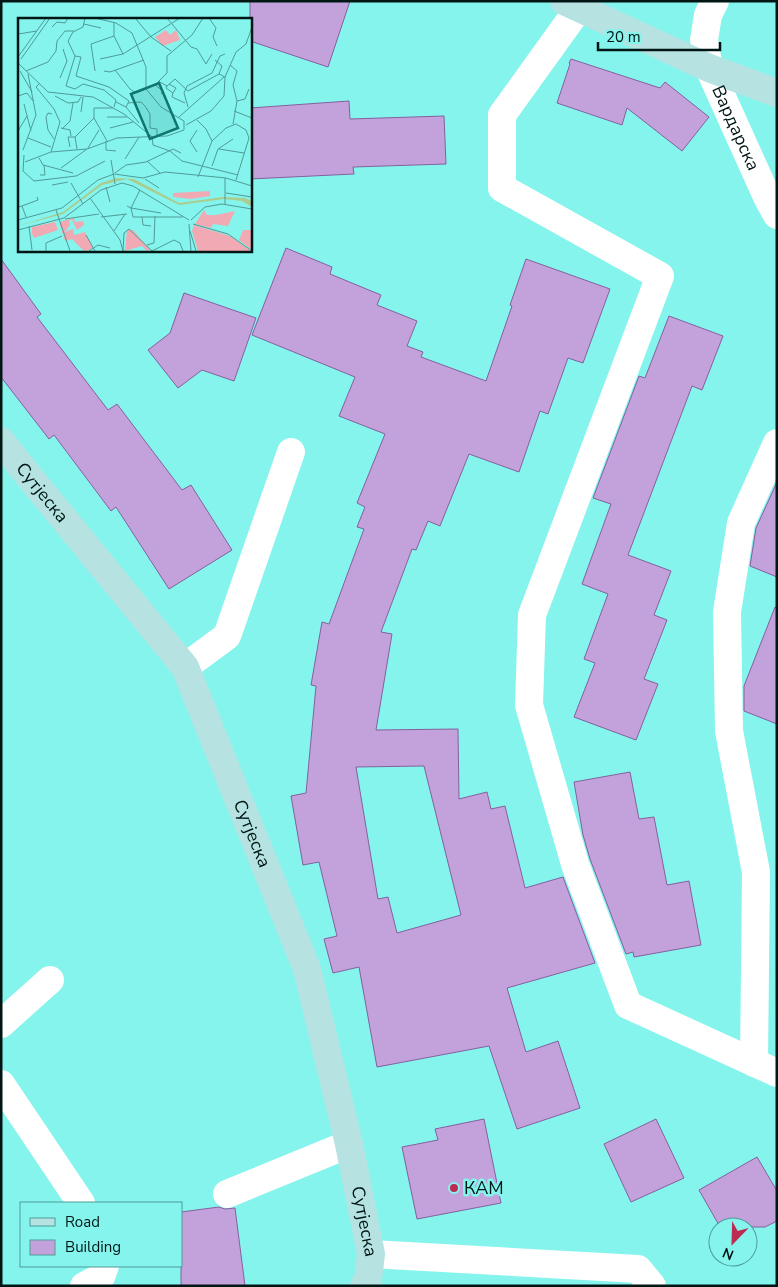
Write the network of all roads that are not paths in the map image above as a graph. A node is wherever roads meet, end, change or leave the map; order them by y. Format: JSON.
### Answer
{"nodes":[{"id":1,"x":715,"y":1,"type":"edge"},
{"id":2,"x":572,"y":5,"type":"edge"},
{"id":3,"x":709,"y":68,"type":"junction"},
{"id":4,"x":777,"y":93,"type":"edge"},
{"id":5,"x":777,"y":215,"type":"edge"},
{"id":6,"x":1,"y":440,"type":"edge"},
{"id":7,"x":777,"y":443,"type":"edge"},
{"id":8,"x":291,"y":452,"type":"dead end"},
{"id":9,"x":185,"y":667,"type":"junction"},
{"id":10,"x":50,"y":980,"type":"dead end"},
{"id":11,"x":1,"y":1024,"type":"edge"},
{"id":12,"x":765,"y":1068,"type":"edge"},
{"id":13,"x":1,"y":1084,"type":"edge"},
{"id":14,"x":349,"y":1144,"type":"junction"},
{"id":15,"x":227,"y":1194,"type":"dead end"},
{"id":16,"x":80,"y":1202,"type":"edge"},
{"id":17,"x":370,"y":1254,"type":"junction"},
{"id":18,"x":106,"y":1267,"type":"edge"},
{"id":19,"x":84,"y":1286,"type":"edge"},
{"id":20,"x":364,"y":1286,"type":"edge"},
{"id":21,"x":652,"y":1286,"type":"edge"}],
"edges":[{"from":1,"to":3,"type":"street","name":"Вардарска"},
{"from":2,"to":3,"type":"street"},
{"from":2,"to":12,"type":"street"},
{"from":3,"to":4,"type":"street"},
{"from":3,"to":5,"type":"street","name":"Вардарска"},
{"from":6,"to":9,"type":"street","name":"Сутјеска"},
{"from":7,"to":12,"type":"street"},
{"from":8,"to":9,"type":"street"},
{"from":9,"to":14,"type":"street","name":"Сутјеска"},
{"from":10,"to":11,"type":"street"},
{"from":13,"to":16,"type":"street"},
{"from":14,"to":15,"type":"street"},
{"from":14,"to":17,"type":"street","name":"Сутјеска"},
{"from":17,"to":20,"type":"street","name":"Сутјеска"},
{"from":17,"to":21,"type":"street"},
{"from":18,"to":19,"type":"street"}]}
